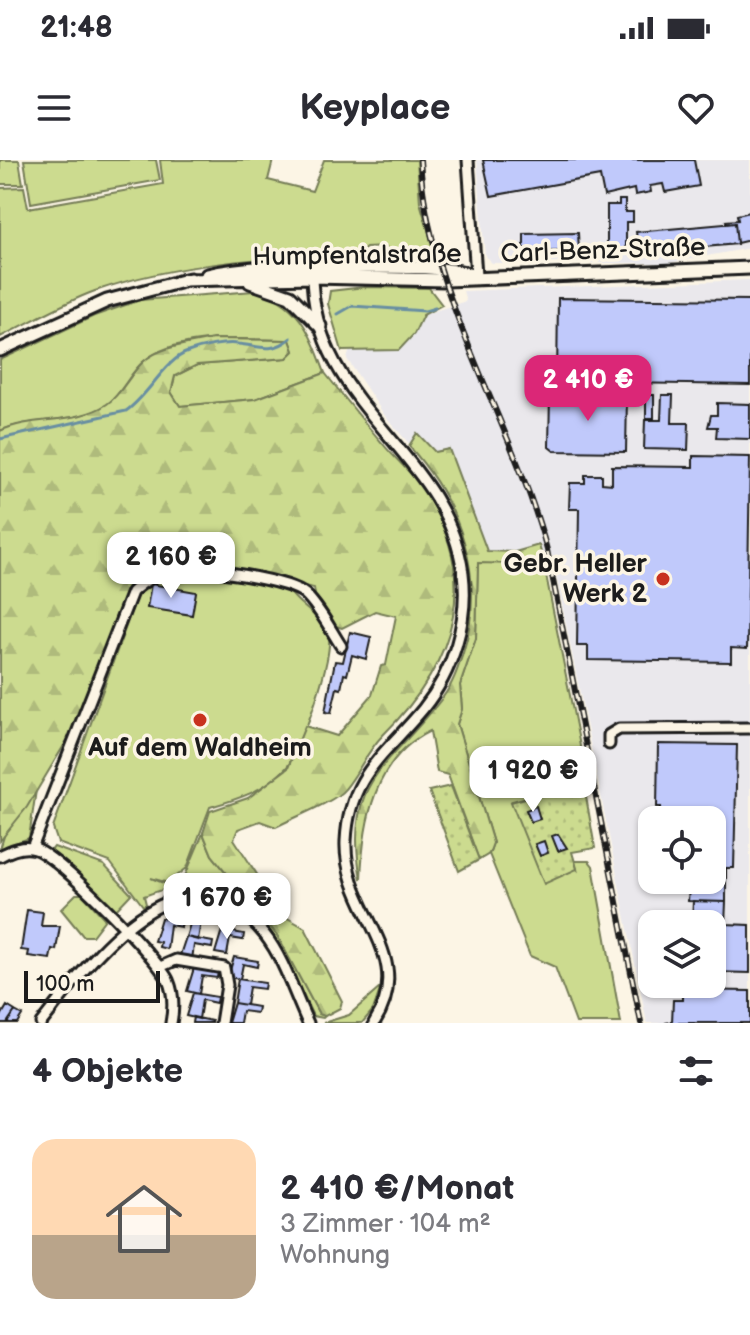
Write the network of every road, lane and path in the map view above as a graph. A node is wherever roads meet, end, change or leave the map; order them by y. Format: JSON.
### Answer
{"nodes":[{"id":1,"x":468,"y":160,"type":"edge"},
{"id":2,"x":750,"y":259,"type":"edge"},
{"id":3,"x":732,"y":268,"type":"junction"},
{"id":4,"x":750,"y":268,"type":"edge"},
{"id":5,"x":312,"y":272,"type":"junction"},
{"id":6,"x":476,"y":276,"type":"junction"},
{"id":7,"x":230,"y":279,"type":"junction"},
{"id":8,"x":184,"y":280,"type":"junction"},
{"id":9,"x":320,"y":326,"type":"junction"},
{"id":10,"x":0,"y":350,"type":"edge"},
{"id":11,"x":341,"y":646,"type":"dead end"},
{"id":12,"x":750,"y":728,"type":"edge"},
{"id":13,"x":609,"y":744,"type":"dead end"},
{"id":14,"x":32,"y":848,"type":"junction"},
{"id":15,"x":0,"y":856,"type":"edge"},
{"id":16,"x":122,"y":928,"type":"junction"},
{"id":17,"x":160,"y":967,"type":"junction"},
{"id":18,"x":41,"y":1023,"type":"edge"},
{"id":19,"x":171,"y":1023,"type":"edge"},
{"id":20,"x":221,"y":1023,"type":"edge"},
{"id":21,"x":308,"y":1023,"type":"edge"},
{"id":22,"x":374,"y":1023,"type":"edge"}],
"edges":[{"from":1,"to":6,"type":"street"},
{"from":2,"to":3,"type":"street","name":"Carl-Benz-Straße"},
{"from":3,"to":4,"type":"street","name":"Carl-Benz-Straße"},
{"from":3,"to":6,"type":"street","name":"Carl-Benz-Straße"},
{"from":5,"to":6,"type":"street","name":"Humpfentalstraße"},
{"from":5,"to":7,"type":"street","name":"Humpfentalstraße"},
{"from":5,"to":8,"type":"street","name":"Humpfentalstraße"},
{"from":5,"to":9,"type":"street"},
{"from":7,"to":8,"type":"street","name":"Humpfentalstraße"},
{"from":7,"to":9,"type":"street"},
{"from":8,"to":10,"type":"street","name":"Humpfentalstraße"},
{"from":9,"to":22,"type":"street"},
{"from":11,"to":14,"type":"street"},
{"from":12,"to":13,"type":"street"},
{"from":14,"to":15,"type":"street"},
{"from":14,"to":16,"type":"street"},
{"from":16,"to":17,"type":"street"},
{"from":16,"to":18,"type":"street"},
{"from":16,"to":21,"type":"street"},
{"from":17,"to":19,"type":"street"},
{"from":17,"to":20,"type":"street"}]}
